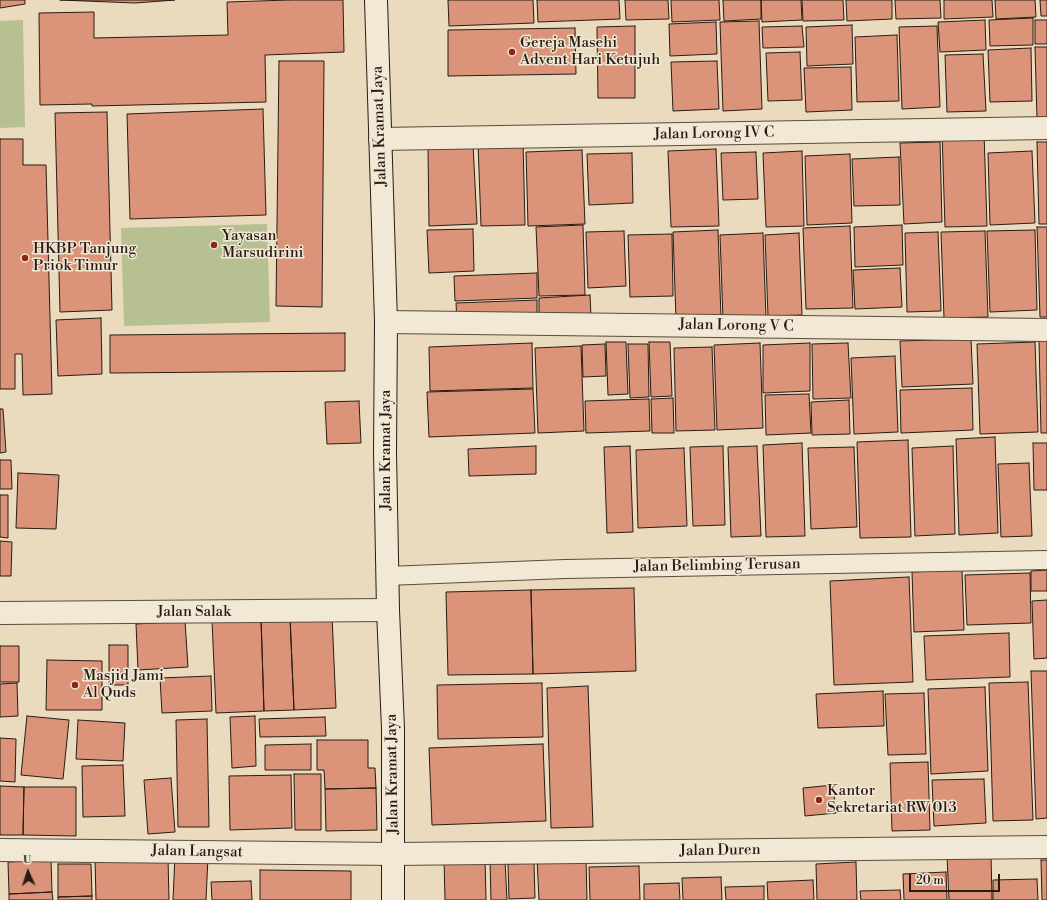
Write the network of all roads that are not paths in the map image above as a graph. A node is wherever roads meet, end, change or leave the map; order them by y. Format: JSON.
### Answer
{"nodes":[{"id":1,"x":376,"y":0,"type":"edge"},
{"id":2,"x":1047,"y":128,"type":"edge"},
{"id":3,"x":380,"y":138,"type":"junction"},
{"id":4,"x":386,"y":322,"type":"junction"},
{"id":5,"x":1047,"y":330,"type":"edge"},
{"id":6,"x":1047,"y":560,"type":"edge"},
{"id":7,"x":387,"y":576,"type":"junction"},
{"id":8,"x":388,"y":610,"type":"junction"},
{"id":9,"x":0,"y":613,"type":"edge"},
{"id":10,"x":1047,"y":847,"type":"edge"},
{"id":11,"x":0,"y":850,"type":"edge"},
{"id":12,"x":394,"y":854,"type":"junction"},
{"id":13,"x":393,"y":900,"type":"edge"}],
"edges":[{"from":1,"to":3,"type":"street","name":"Jalan Kramat Jaya"},
{"from":2,"to":3,"type":"street","name":"Jalan Lorong IV C"},
{"from":3,"to":4,"type":"street","name":"Jalan Kramat Jaya"},
{"from":4,"to":5,"type":"street","name":"Jalan Lorong V C"},
{"from":4,"to":7,"type":"street","name":"Jalan Kramat Jaya"},
{"from":6,"to":7,"type":"lane","name":"Jalan Belimbing Terusan"},
{"from":7,"to":8,"type":"street","name":"Jalan Kramat Jaya"},
{"from":8,"to":9,"type":"street","name":"Jalan Salak"},
{"from":8,"to":12,"type":"street","name":"Jalan Kramat Jaya"},
{"from":10,"to":12,"type":"street","name":"Jalan Duren"},
{"from":11,"to":12,"type":"street","name":"Jalan Langsat"},
{"from":12,"to":13,"type":"street","name":"Jalan Kramat Jaya"}]}
